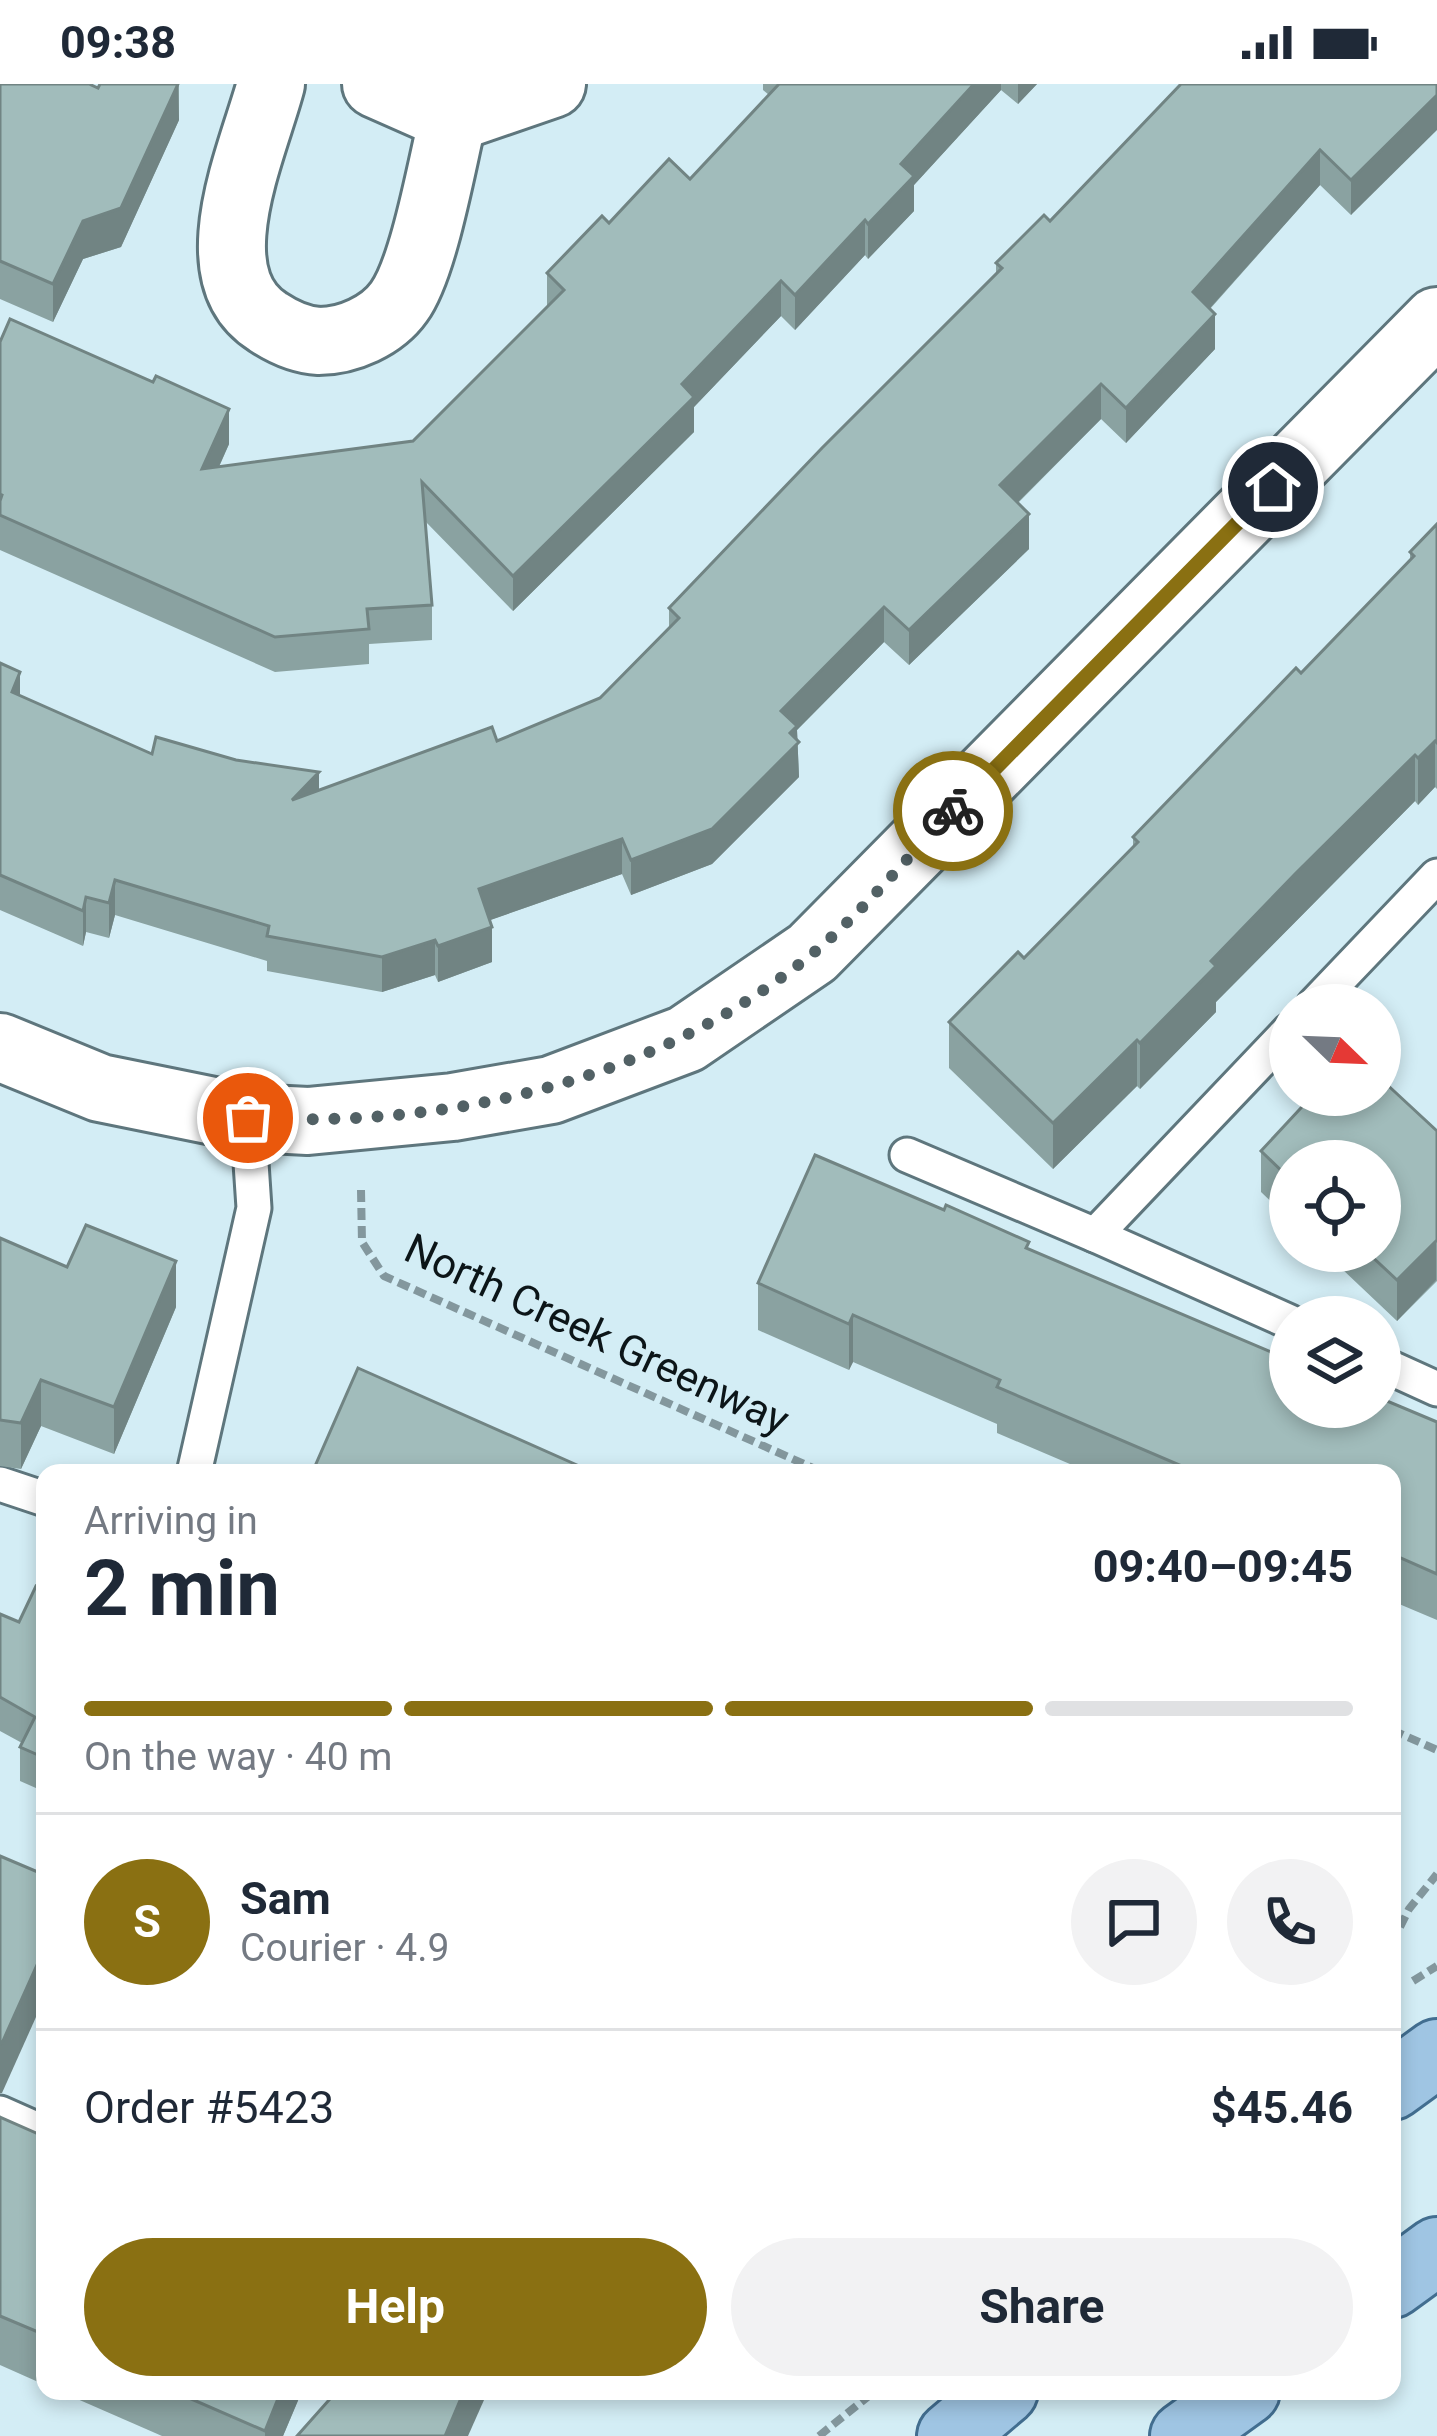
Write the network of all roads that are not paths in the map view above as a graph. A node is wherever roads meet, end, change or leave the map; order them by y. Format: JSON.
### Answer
{"nodes":[{"id":1,"x":272,"y":84,"type":"edge"},
{"id":2,"x":376,"y":84,"type":"edge"},
{"id":3,"x":552,"y":84,"type":"edge"},
{"id":4,"x":453,"y":118,"type":"junction"},
{"id":5,"x":1437,"y":321,"type":"edge"},
{"id":6,"x":1437,"y":876,"type":"edge"},
{"id":7,"x":1334,"y":984,"type":"edge"},
{"id":8,"x":0,"y":1047,"type":"edge"},
{"id":9,"x":1269,"y":1052,"type":"edge"},
{"id":10,"x":248,"y":1118,"type":"junction"},
{"id":11,"x":907,"y":1155,"type":"dead end"},
{"id":12,"x":1095,"y":1235,"type":"junction"},
{"id":13,"x":1269,"y":1313,"type":"edge"},
{"id":14,"x":196,"y":1464,"type":"edge"},
{"id":15,"x":0,"y":1484,"type":"edge"},
{"id":16,"x":36,"y":1496,"type":"edge"},
{"id":17,"x":1437,"y":2053,"type":"edge"},
{"id":18,"x":1401,"y":2079,"type":"edge"},
{"id":19,"x":0,"y":2113,"type":"edge"},
{"id":20,"x":36,"y":2129,"type":"edge"},
{"id":21,"x":1437,"y":2251,"type":"edge"},
{"id":22,"x":1401,"y":2277,"type":"edge"},
{"id":23,"x":993,"y":2400,"type":"edge"},
{"id":24,"x":1234,"y":2400,"type":"edge"},
{"id":25,"x":951,"y":2436,"type":"edge"},
{"id":26,"x":1184,"y":2436,"type":"edge"}],
"edges":[{"from":1,"to":4,"type":"street"},
{"from":2,"to":4,"type":"street"},
{"from":3,"to":4,"type":"street"},
{"from":5,"to":10,"type":"street"},
{"from":6,"to":7,"type":"lane"},
{"from":8,"to":10,"type":"street"},
{"from":9,"to":12,"type":"lane"},
{"from":10,"to":14,"type":"lane"},
{"from":11,"to":12,"type":"lane"},
{"from":12,"to":13,"type":"lane"},
{"from":15,"to":16,"type":"lane"},
{"from":17,"to":18,"type":"main road"},
{"from":19,"to":20,"type":"lane"},
{"from":21,"to":22,"type":"main road"},
{"from":23,"to":25,"type":"main road"},
{"from":24,"to":26,"type":"main road"}]}
